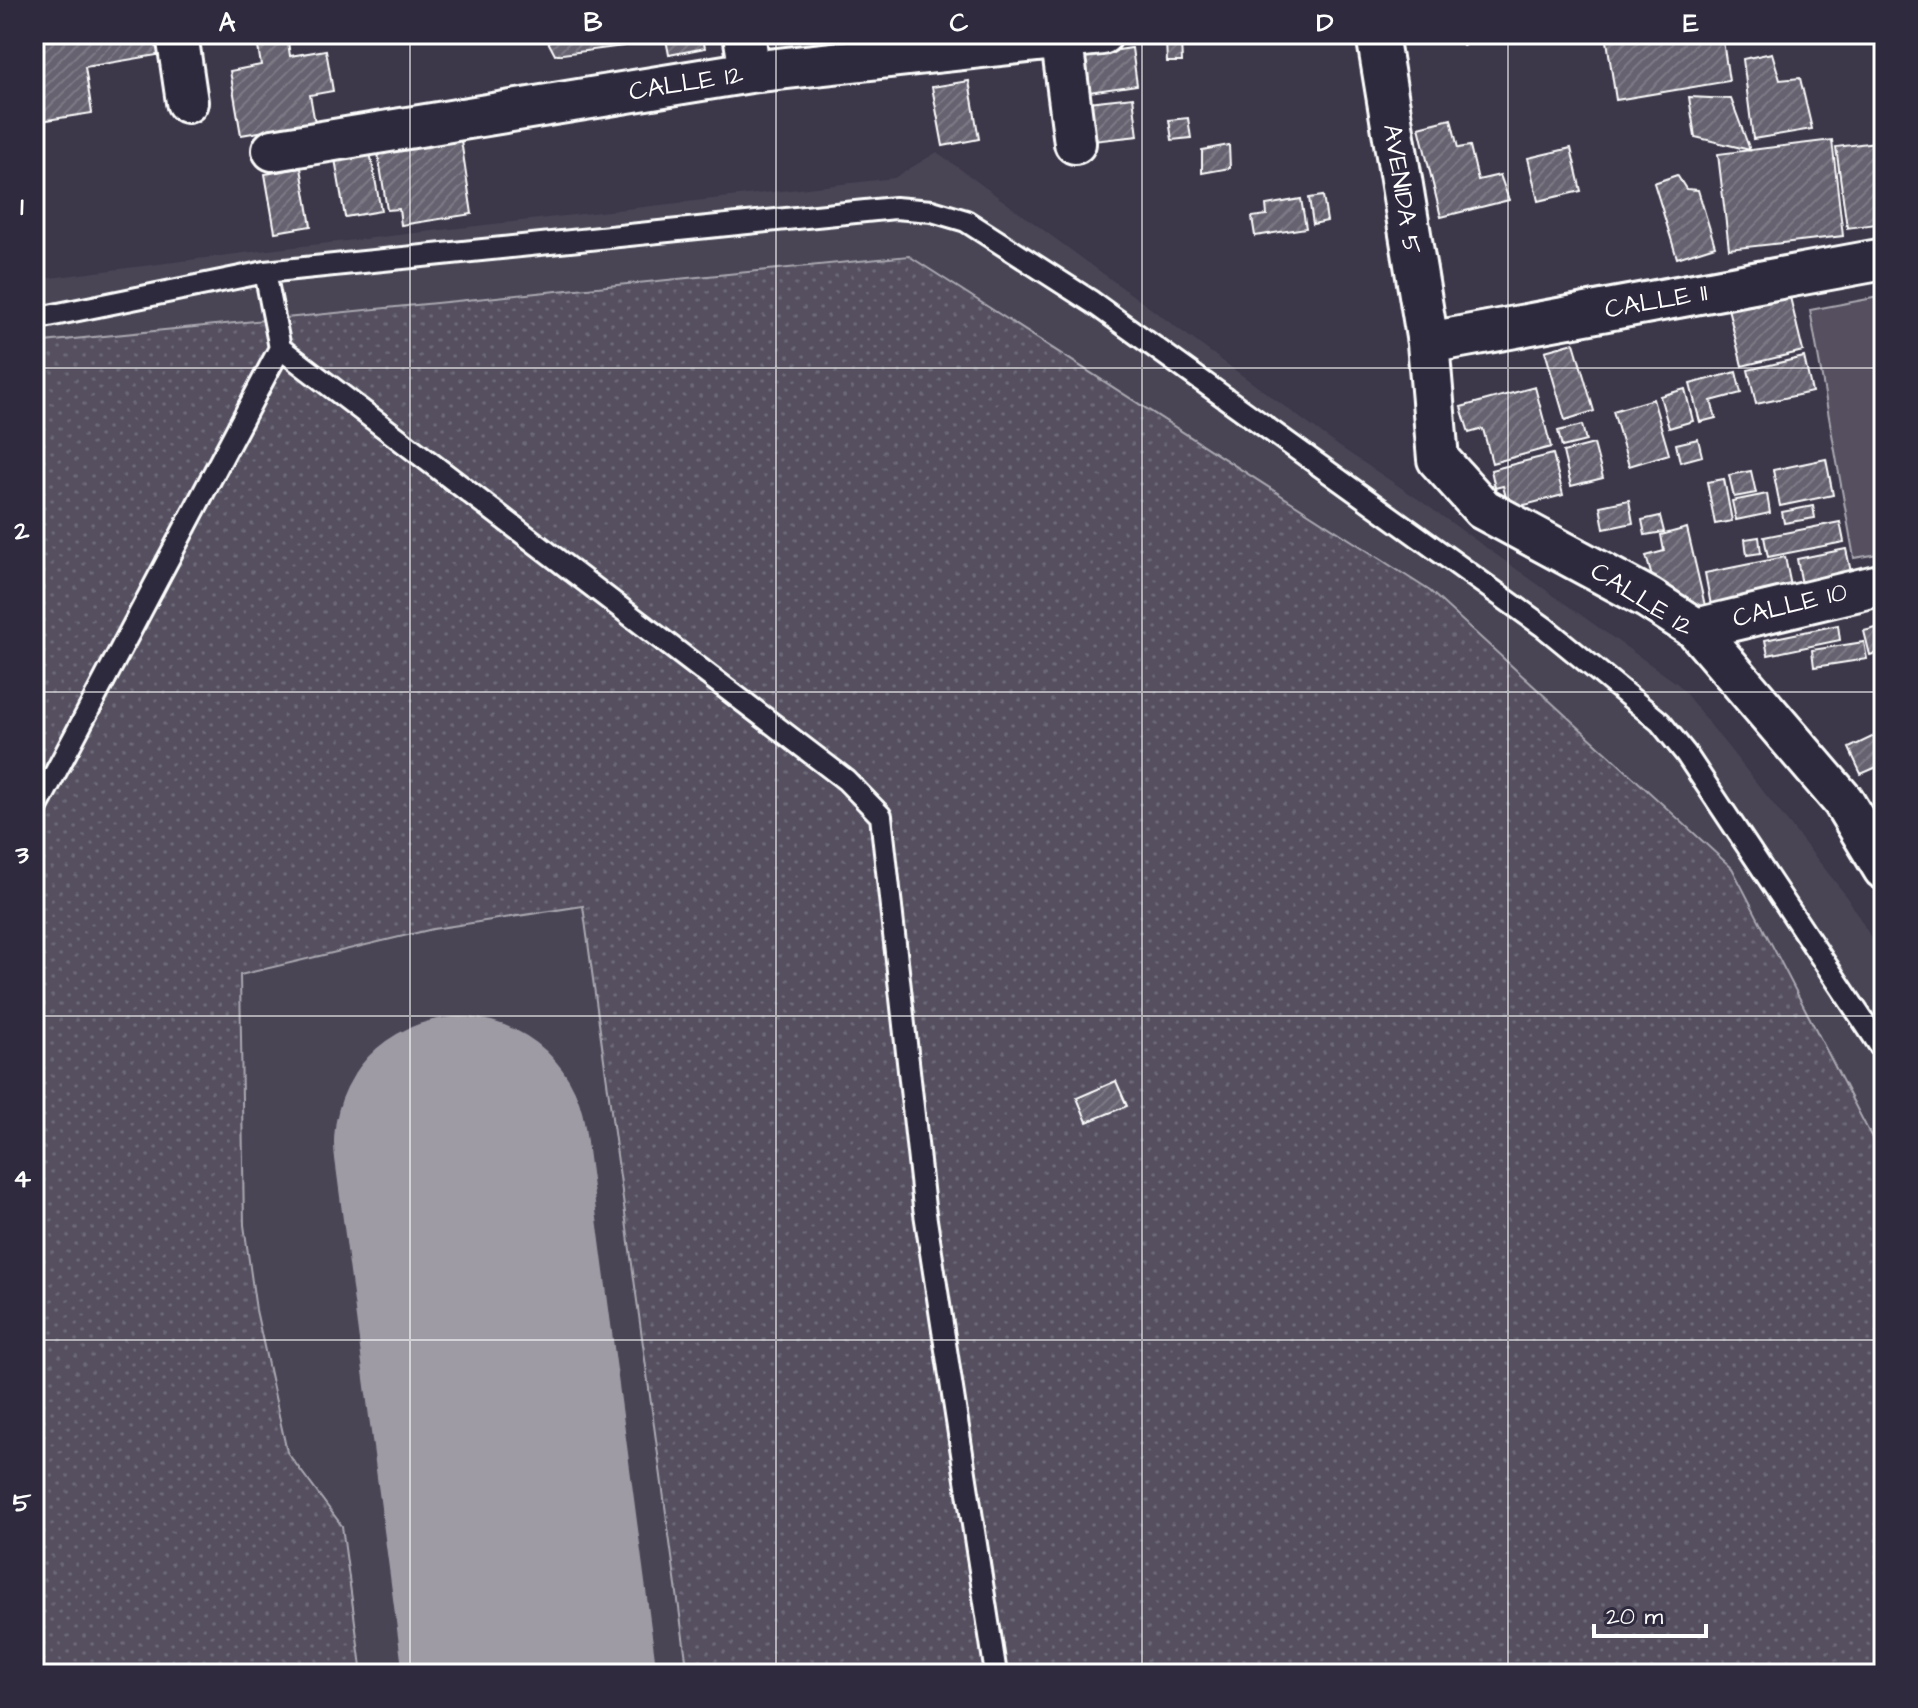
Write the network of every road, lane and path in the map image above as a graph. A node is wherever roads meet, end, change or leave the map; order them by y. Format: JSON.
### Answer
{"nodes":[{"id":1,"x":177,"y":34,"type":"edge"},
{"id":2,"x":1102,"y":34,"type":"edge"},
{"id":3,"x":1377,"y":34,"type":"edge"},
{"id":4,"x":1062,"y":37,"type":"edge"},
{"id":5,"x":747,"y":53,"type":"edge"},
{"id":6,"x":187,"y":102,"type":"dead end"},
{"id":7,"x":1075,"y":143,"type":"dead end"},
{"id":8,"x":273,"y":150,"type":"dead end"},
{"id":9,"x":1884,"y":259,"type":"edge"},
{"id":10,"x":265,"y":272,"type":"junction"},
{"id":11,"x":34,"y":319,"type":"edge"},
{"id":12,"x":1428,"y":343,"type":"junction"},
{"id":13,"x":280,"y":348,"type":"junction"},
{"id":14,"x":1884,"y":584,"type":"edge"},
{"id":15,"x":1696,"y":629,"type":"junction"},
{"id":16,"x":34,"y":813,"type":"edge"},
{"id":17,"x":1884,"y":869,"type":"edge"},
{"id":18,"x":1884,"y":1052,"type":"edge"},
{"id":19,"x":996,"y":1674,"type":"edge"}],
"edges":[{"from":1,"to":6,"type":"street"},
{"from":2,"to":4,"type":"street","name":"CALLE 12"},
{"from":3,"to":12,"type":"street","name":"AVENIDA 5"},
{"from":4,"to":5,"type":"street","name":"CALLE 12"},
{"from":4,"to":7,"type":"street"},
{"from":5,"to":8,"type":"street","name":"CALLE 12"},
{"from":9,"to":12,"type":"street","name":"CALLE 11"},
{"from":10,"to":11,"type":"lane"},
{"from":10,"to":13,"type":"lane"},
{"from":10,"to":18,"type":"lane"},
{"from":12,"to":15,"type":"street","name":"CALLE 12"},
{"from":13,"to":16,"type":"lane"},
{"from":13,"to":19,"type":"lane"},
{"from":14,"to":15,"type":"street","name":"CALLE 10"},
{"from":15,"to":17,"type":"street","name":"CALLE 12"}]}
